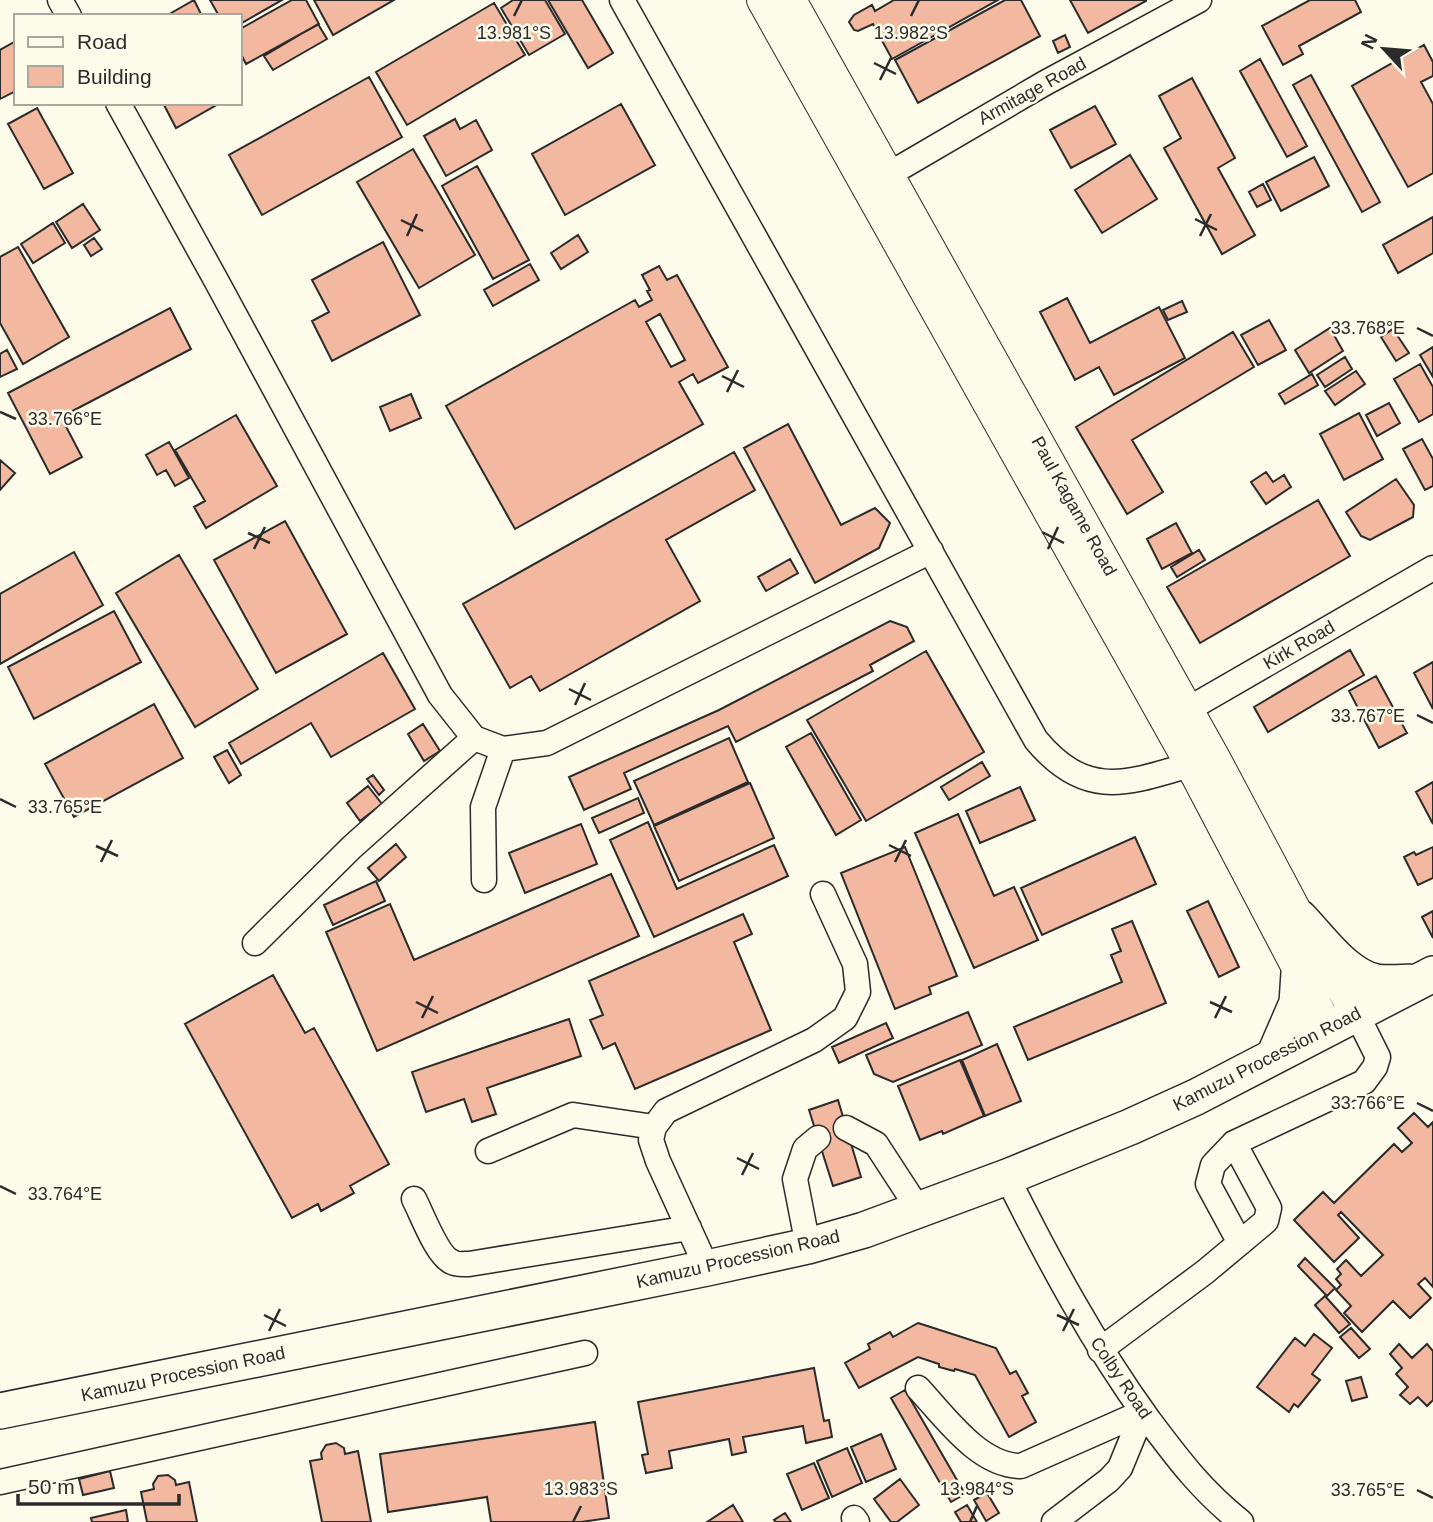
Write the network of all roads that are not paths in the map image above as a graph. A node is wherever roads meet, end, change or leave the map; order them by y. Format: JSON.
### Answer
{"nodes":[{"id":1,"x":622,"y":0,"type":"edge"},
{"id":2,"x":762,"y":0,"type":"edge"},
{"id":3,"x":791,"y":0,"type":"edge"},
{"id":4,"x":1199,"y":0,"type":"edge"},
{"id":5,"x":119,"y":105,"type":"edge"},
{"id":6,"x":878,"y":181,"type":"junction"},
{"id":7,"x":931,"y":551,"type":"junction"},
{"id":8,"x":1433,"y":568,"type":"edge"},
{"id":9,"x":1176,"y":715,"type":"junction"},
{"id":10,"x":474,"y":738,"type":"junction"},
{"id":11,"x":503,"y":749,"type":"junction"},
{"id":12,"x":1202,"y":761,"type":"junction"},
{"id":13,"x":484,"y":880,"type":"dead end"},
{"id":14,"x":823,"y":894,"type":"dead end"},
{"id":15,"x":1300,"y":918,"type":"junction"},
{"id":16,"x":255,"y":943,"type":"dead end"},
{"id":17,"x":1299,"y":973,"type":"junction"},
{"id":18,"x":1425,"y":978,"type":"edge"},
{"id":19,"x":1342,"y":1020,"type":"junction"},
{"id":20,"x":1274,"y":1056,"type":"junction"},
{"id":21,"x":654,"y":1127,"type":"junction"},
{"id":22,"x":846,"y":1128,"type":"dead end"},
{"id":23,"x":818,"y":1138,"type":"dead end"},
{"id":24,"x":1234,"y":1143,"type":"junction"},
{"id":25,"x":488,"y":1151,"type":"dead end"},
{"id":26,"x":1007,"y":1177,"type":"junction"},
{"id":27,"x":414,"y":1199,"type":"dead end"},
{"id":28,"x":919,"y":1210,"type":"junction"},
{"id":29,"x":689,"y":1228,"type":"junction"},
{"id":30,"x":1240,"y":1243,"type":"junction"},
{"id":31,"x":808,"y":1246,"type":"junction"},
{"id":32,"x":707,"y":1268,"type":"junction"},
{"id":33,"x":1100,"y":1350,"type":"junction"},
{"id":34,"x":585,"y":1353,"type":"dead end"},
{"id":35,"x":918,"y":1388,"type":"dead end"},
{"id":36,"x":0,"y":1411,"type":"edge"},
{"id":37,"x":1143,"y":1412,"type":"junction"},
{"id":38,"x":0,"y":1482,"type":"edge"},
{"id":39,"x":1054,"y":1522,"type":"edge"},
{"id":40,"x":1241,"y":1522,"type":"edge"}],
"edges":[{"from":1,"to":7,"type":"street"},
{"from":2,"to":6,"type":"main road"},
{"from":3,"to":6,"type":"main road","name":"Paul Kagame Road"},
{"from":4,"to":6,"type":"street","name":"Armitage Road"},
{"from":5,"to":10,"type":"street"},
{"from":6,"to":9,"type":"main road","name":"Paul Kagame Road"},
{"from":7,"to":11,"type":"street"},
{"from":7,"to":12,"type":"street"},
{"from":8,"to":9,"type":"street","name":"Kirk Road"},
{"from":9,"to":12,"type":"main road","name":"Paul Kagame Road"},
{"from":10,"to":11,"type":"street"},
{"from":10,"to":16,"type":"street"},
{"from":11,"to":13,"type":"street"},
{"from":12,"to":15,"type":"main road","name":"Paul Kagame Road"},
{"from":12,"to":17,"type":"main road"},
{"from":14,"to":21,"type":"street"},
{"from":15,"to":18,"type":"highway"},
{"from":15,"to":19,"type":"main road","name":"Paul Kagame Road"},
{"from":17,"to":19,"type":"main road"},
{"from":17,"to":20,"type":"highway"},
{"from":18,"to":19,"type":"highway","name":"Kamuzu Procession Road"},
{"from":19,"to":20,"type":"highway","name":"Kamuzu Procession Road"},
{"from":19,"to":24,"type":"street"},
{"from":20,"to":26,"type":"highway","name":"Kamuzu Procession Road"},
{"from":21,"to":25,"type":"street"},
{"from":21,"to":29,"type":"street"},
{"from":22,"to":28,"type":"street"},
{"from":23,"to":31,"type":"street"},
{"from":24,"to":30,"type":"street"},
{"from":24,"to":30,"type":"street"},
{"from":26,"to":28,"type":"highway","name":"Kamuzu Procession Road"},
{"from":26,"to":33,"type":"street","name":"Colby Road"},
{"from":27,"to":29,"type":"street"},
{"from":28,"to":31,"type":"highway","name":"Kamuzu Procession Road"},
{"from":29,"to":32,"type":"street"},
{"from":30,"to":33,"type":"street"},
{"from":31,"to":32,"type":"highway","name":"Kamuzu Procession Road"},
{"from":32,"to":36,"type":"highway","name":"Kamuzu Procession Road"},
{"from":33,"to":37,"type":"street","name":"Colby Road"},
{"from":34,"to":38,"type":"street"},
{"from":35,"to":37,"type":"street"},
{"from":37,"to":39,"type":"street"},
{"from":37,"to":40,"type":"street","name":"Colby Road"}]}
